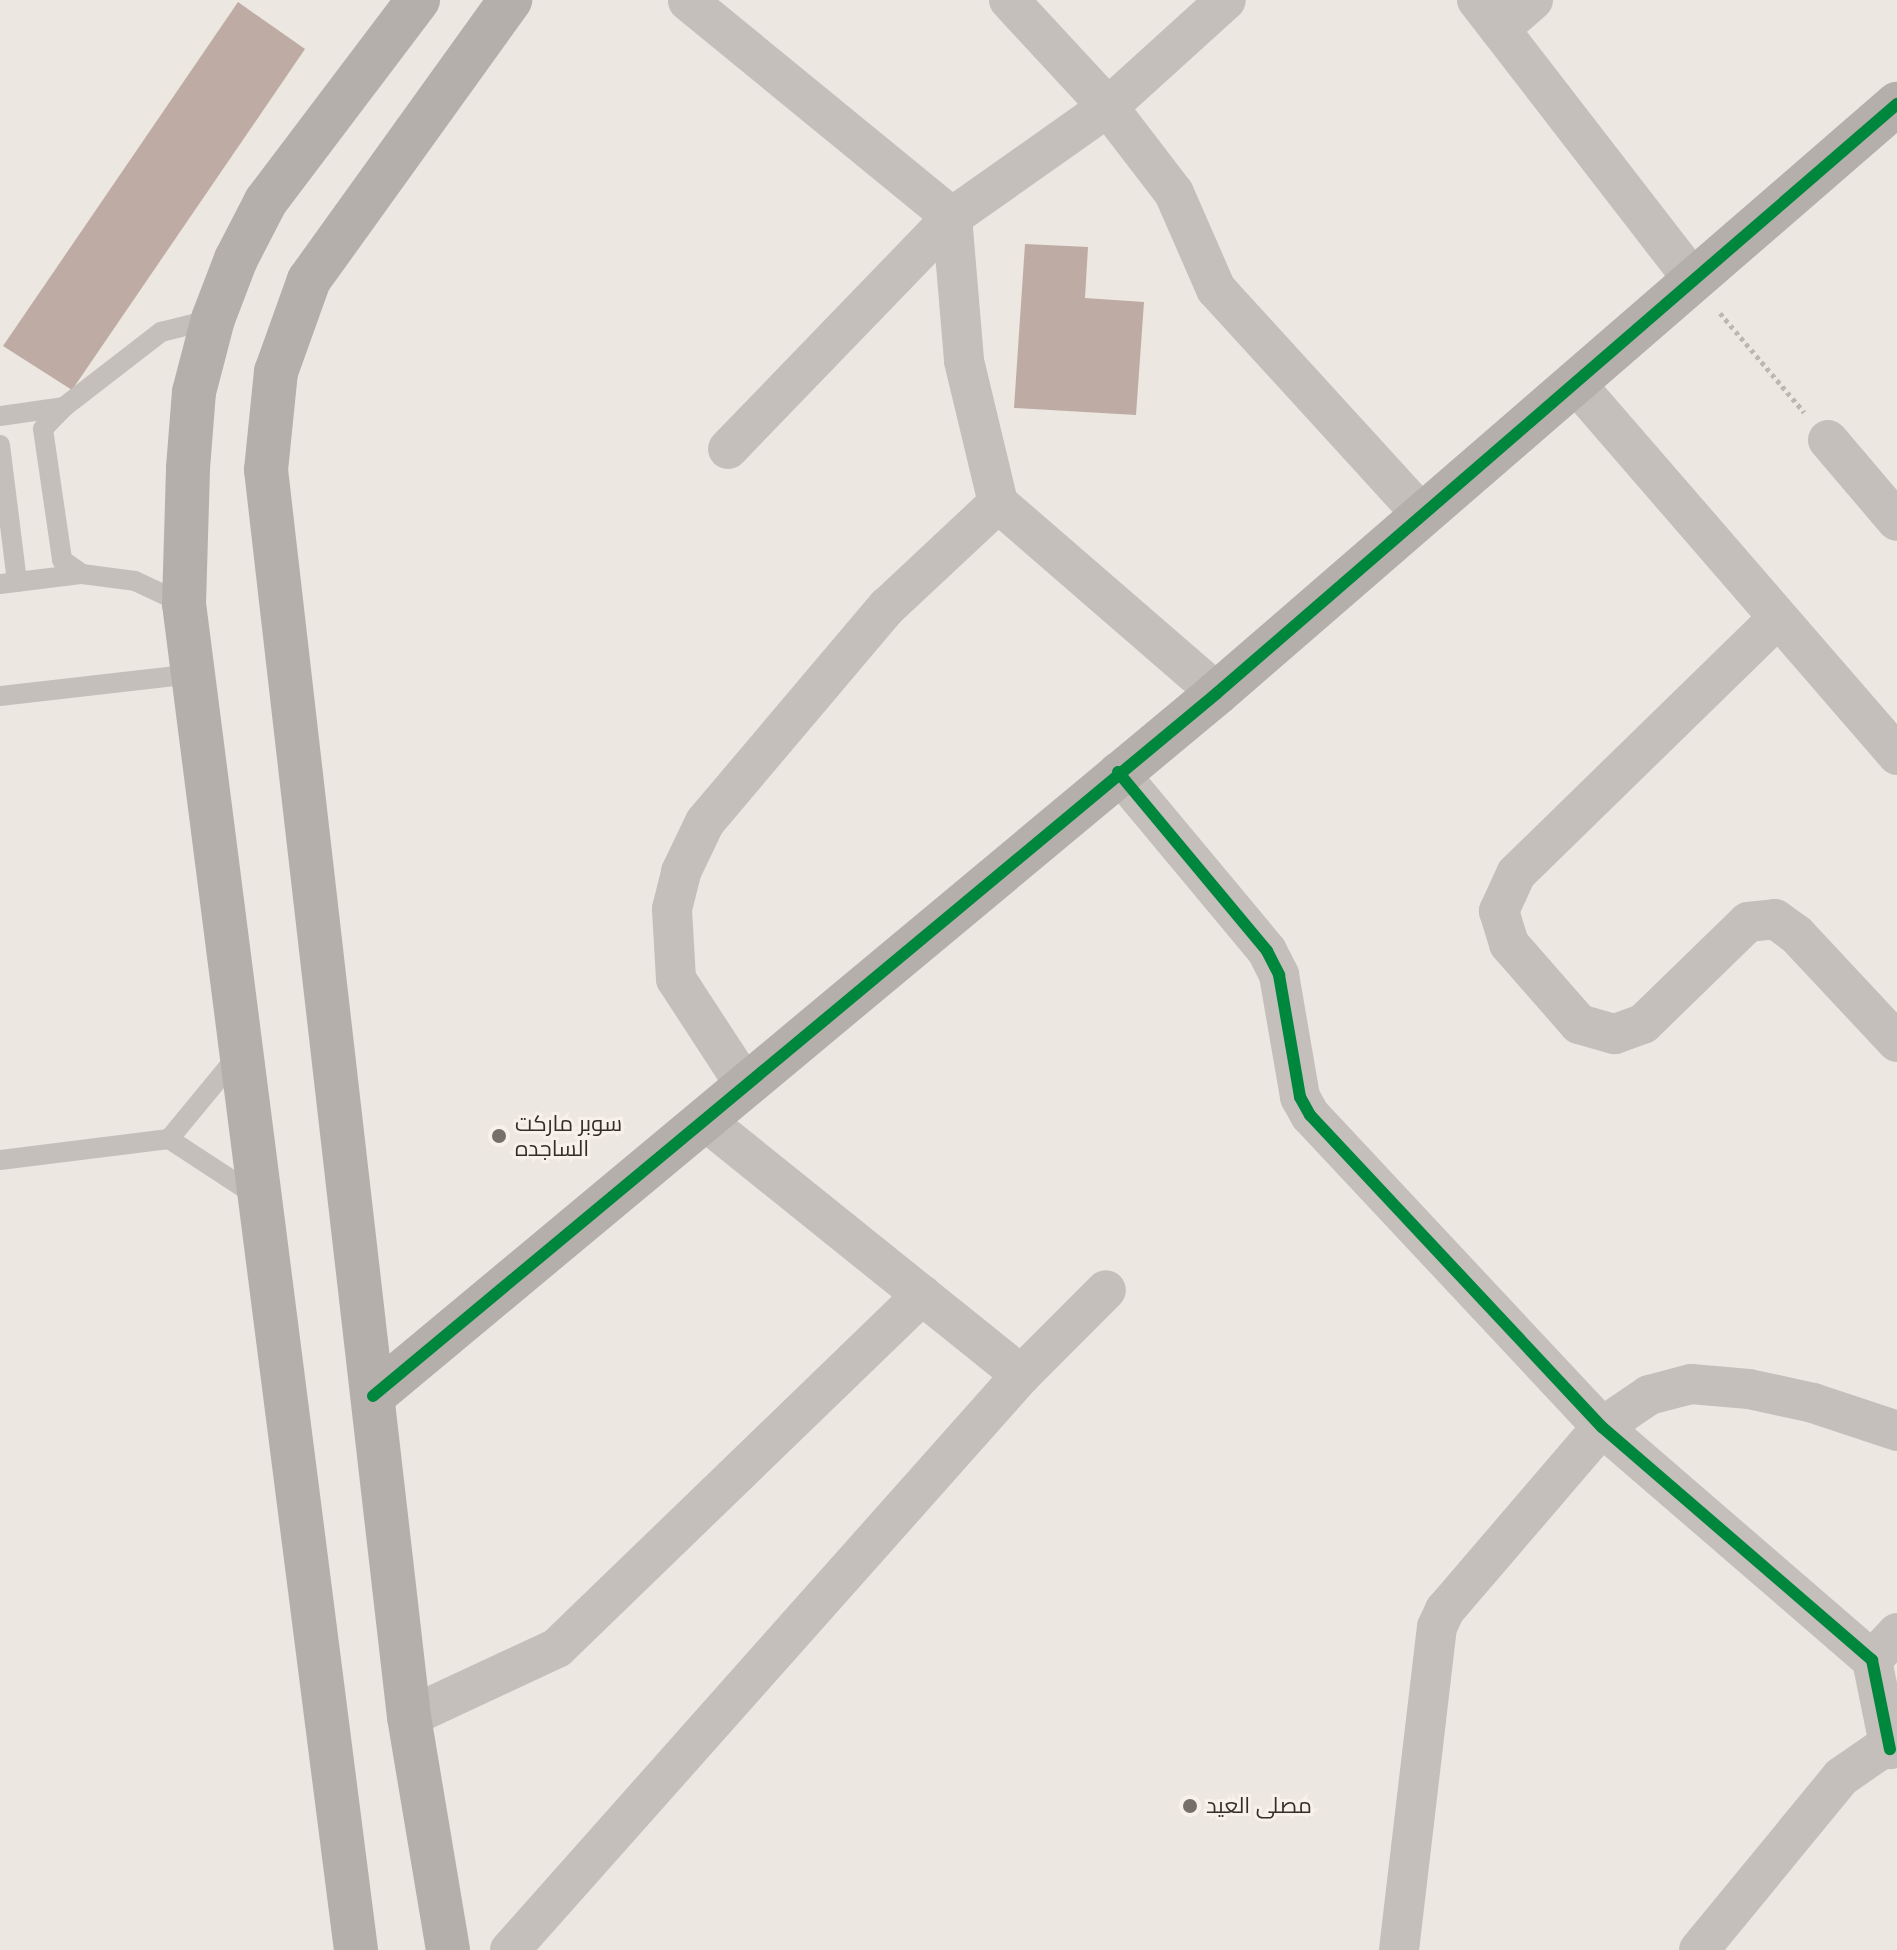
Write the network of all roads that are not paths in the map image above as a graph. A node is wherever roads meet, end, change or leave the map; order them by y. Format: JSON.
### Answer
{"nodes":[{"id":1,"x":418,"y":0,"type":"edge"},
{"id":2,"x":510,"y":0,"type":"edge"},
{"id":3,"x":1009,"y":0,"type":"edge"},
{"id":4,"x":1226,"y":0,"type":"edge"},
{"id":5,"x":1533,"y":0,"type":"edge"},
{"id":6,"x":688,"y":1,"type":"edge"},
{"id":7,"x":1489,"y":15,"type":"edge"},
{"id":8,"x":1897,"y":104,"type":"edge"},
{"id":9,"x":1108,"y":107,"type":"junction"},
{"id":10,"x":952,"y":217,"type":"junction"},
{"id":11,"x":1694,"y":281,"type":"junction"},
{"id":12,"x":213,"y":319,"type":"junction"},
{"id":13,"x":1576,"y":384,"type":"junction"},
{"id":14,"x":64,"y":407,"type":"junction"},
{"id":15,"x":0,"y":416,"type":"edge"},
{"id":16,"x":1828,"y":440,"type":"road end"},
{"id":17,"x":0,"y":445,"type":"edge"},
{"id":18,"x":728,"y":449,"type":"dead end"},
{"id":19,"x":998,"y":503,"type":"junction"},
{"id":20,"x":1423,"y":516,"type":"junction"},
{"id":21,"x":1897,"y":521,"type":"edge"},
{"id":22,"x":82,"y":574,"type":"junction"},
{"id":23,"x":8,"y":583,"type":"edge"},
{"id":24,"x":184,"y":604,"type":"junction"},
{"id":25,"x":1778,"y":618,"type":"junction"},
{"id":26,"x":194,"y":674,"type":"junction"},
{"id":27,"x":1217,"y":693,"type":"junction"},
{"id":28,"x":0,"y":696,"type":"edge"},
{"id":29,"x":1897,"y":755,"type":"edge"},
{"id":30,"x":1118,"y":772,"type":"junction"},
{"id":31,"x":1897,"y":1042,"type":"edge"},
{"id":32,"x":244,"y":1048,"type":"junction"},
{"id":33,"x":745,"y":1085,"type":"junction"},
{"id":34,"x":704,"y":1120,"type":"junction"},
{"id":35,"x":169,"y":1139,"type":"junction"},
{"id":36,"x":0,"y":1160,"type":"edge"},
{"id":37,"x":259,"y":1198,"type":"junction"},
{"id":38,"x":1106,"y":1290,"type":"dead end"},
{"id":39,"x":922,"y":1295,"type":"junction"},
{"id":40,"x":1021,"y":1375,"type":"junction"},
{"id":41,"x":373,"y":1396,"type":"junction"},
{"id":42,"x":1602,"y":1427,"type":"junction"},
{"id":43,"x":1897,"y":1431,"type":"edge"},
{"id":44,"x":1884,"y":1647,"type":"edge"},
{"id":45,"x":409,"y":1717,"type":"junction"},
{"id":46,"x":1893,"y":1748,"type":"edge"},
{"id":47,"x":356,"y":1950,"type":"edge"},
{"id":48,"x":448,"y":1950,"type":"edge"},
{"id":49,"x":510,"y":1950,"type":"edge"},
{"id":50,"x":1399,"y":1950,"type":"edge"},
{"id":51,"x":1699,"y":1950,"type":"edge"}],
"edges":[{"from":1,"to":12,"type":"main road"},
{"from":2,"to":41,"type":"main road"},
{"from":3,"to":9,"type":"street"},
{"from":4,"to":9,"type":"street"},
{"from":5,"to":7,"type":"street"},
{"from":6,"to":10,"type":"street"},
{"from":7,"to":11,"type":"street"},
{"from":8,"to":11,"type":"main road"},
{"from":9,"to":10,"type":"street"},
{"from":9,"to":20,"type":"street"},
{"from":10,"to":18,"type":"street"},
{"from":10,"to":19,"type":"street"},
{"from":11,"to":13,"type":"main road"},
{"from":12,"to":14,"type":"lane"},
{"from":12,"to":24,"type":"main road"},
{"from":13,"to":20,"type":"main road"},
{"from":13,"to":25,"type":"street"},
{"from":14,"to":15,"type":"lane"},
{"from":14,"to":22,"type":"lane"},
{"from":16,"to":21,"type":"street"},
{"from":17,"to":23,"type":"lane"},
{"from":19,"to":27,"type":"street"},
{"from":19,"to":33,"type":"street"},
{"from":20,"to":27,"type":"main road"},
{"from":22,"to":23,"type":"lane"},
{"from":22,"to":24,"type":"lane"},
{"from":24,"to":26,"type":"main road"},
{"from":25,"to":29,"type":"street"},
{"from":25,"to":31,"type":"street"},
{"from":26,"to":28,"type":"lane"},
{"from":26,"to":32,"type":"main road"},
{"from":27,"to":30,"type":"main road"},
{"from":30,"to":33,"type":"main road"},
{"from":30,"to":42,"type":"street"},
{"from":32,"to":35,"type":"lane"},
{"from":32,"to":37,"type":"main road"},
{"from":33,"to":34,"type":"main road"},
{"from":34,"to":39,"type":"street"},
{"from":34,"to":41,"type":"main road"},
{"from":35,"to":36,"type":"lane"},
{"from":35,"to":37,"type":"lane"},
{"from":37,"to":47,"type":"main road"},
{"from":38,"to":40,"type":"street"},
{"from":39,"to":40,"type":"street"},
{"from":39,"to":45,"type":"street"},
{"from":40,"to":49,"type":"street"},
{"from":41,"to":45,"type":"main road"},
{"from":42,"to":43,"type":"street"},
{"from":42,"to":44,"type":"street"},
{"from":42,"to":50,"type":"street"},
{"from":44,"to":46,"type":"street"},
{"from":45,"to":48,"type":"main road"},
{"from":46,"to":51,"type":"street"}]}
